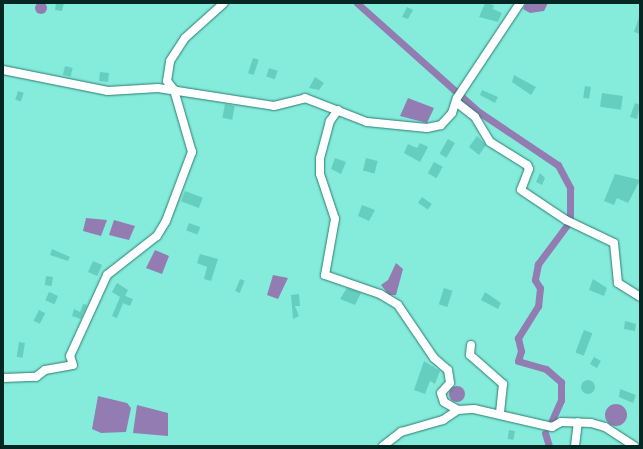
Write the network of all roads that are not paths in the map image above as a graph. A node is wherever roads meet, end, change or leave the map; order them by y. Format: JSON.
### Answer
{"nodes":[{"id":1,"x":224,"y":3,"type":"edge"},
{"id":2,"x":520,"y":3,"type":"edge"},
{"id":3,"x":3,"y":70,"type":"edge"},
{"id":4,"x":174,"y":90,"type":"junction"},
{"id":5,"x":456,"y":102,"type":"junction"},
{"id":6,"x":338,"y":110,"type":"junction"},
{"id":7,"x":640,"y":297,"type":"edge"},
{"id":8,"x":471,"y":345,"type":"dead end"},
{"id":9,"x":3,"y":378,"type":"edge"},
{"id":10,"x":458,"y":410,"type":"junction"},
{"id":11,"x":500,"y":413,"type":"junction"},
{"id":12,"x":578,"y":422,"type":"junction"},
{"id":13,"x":383,"y":446,"type":"edge"},
{"id":14,"x":575,"y":446,"type":"edge"},
{"id":15,"x":634,"y":446,"type":"edge"}],
"edges":[{"from":1,"to":4,"type":"street"},
{"from":2,"to":5,"type":"street"},
{"from":3,"to":4,"type":"street"},
{"from":4,"to":6,"type":"street"},
{"from":4,"to":9,"type":"street"},
{"from":5,"to":6,"type":"street"},
{"from":5,"to":7,"type":"street"},
{"from":6,"to":10,"type":"street"},
{"from":8,"to":11,"type":"street"},
{"from":10,"to":11,"type":"street"},
{"from":10,"to":13,"type":"street"},
{"from":11,"to":12,"type":"street"},
{"from":12,"to":14,"type":"street"},
{"from":12,"to":15,"type":"street"}]}
